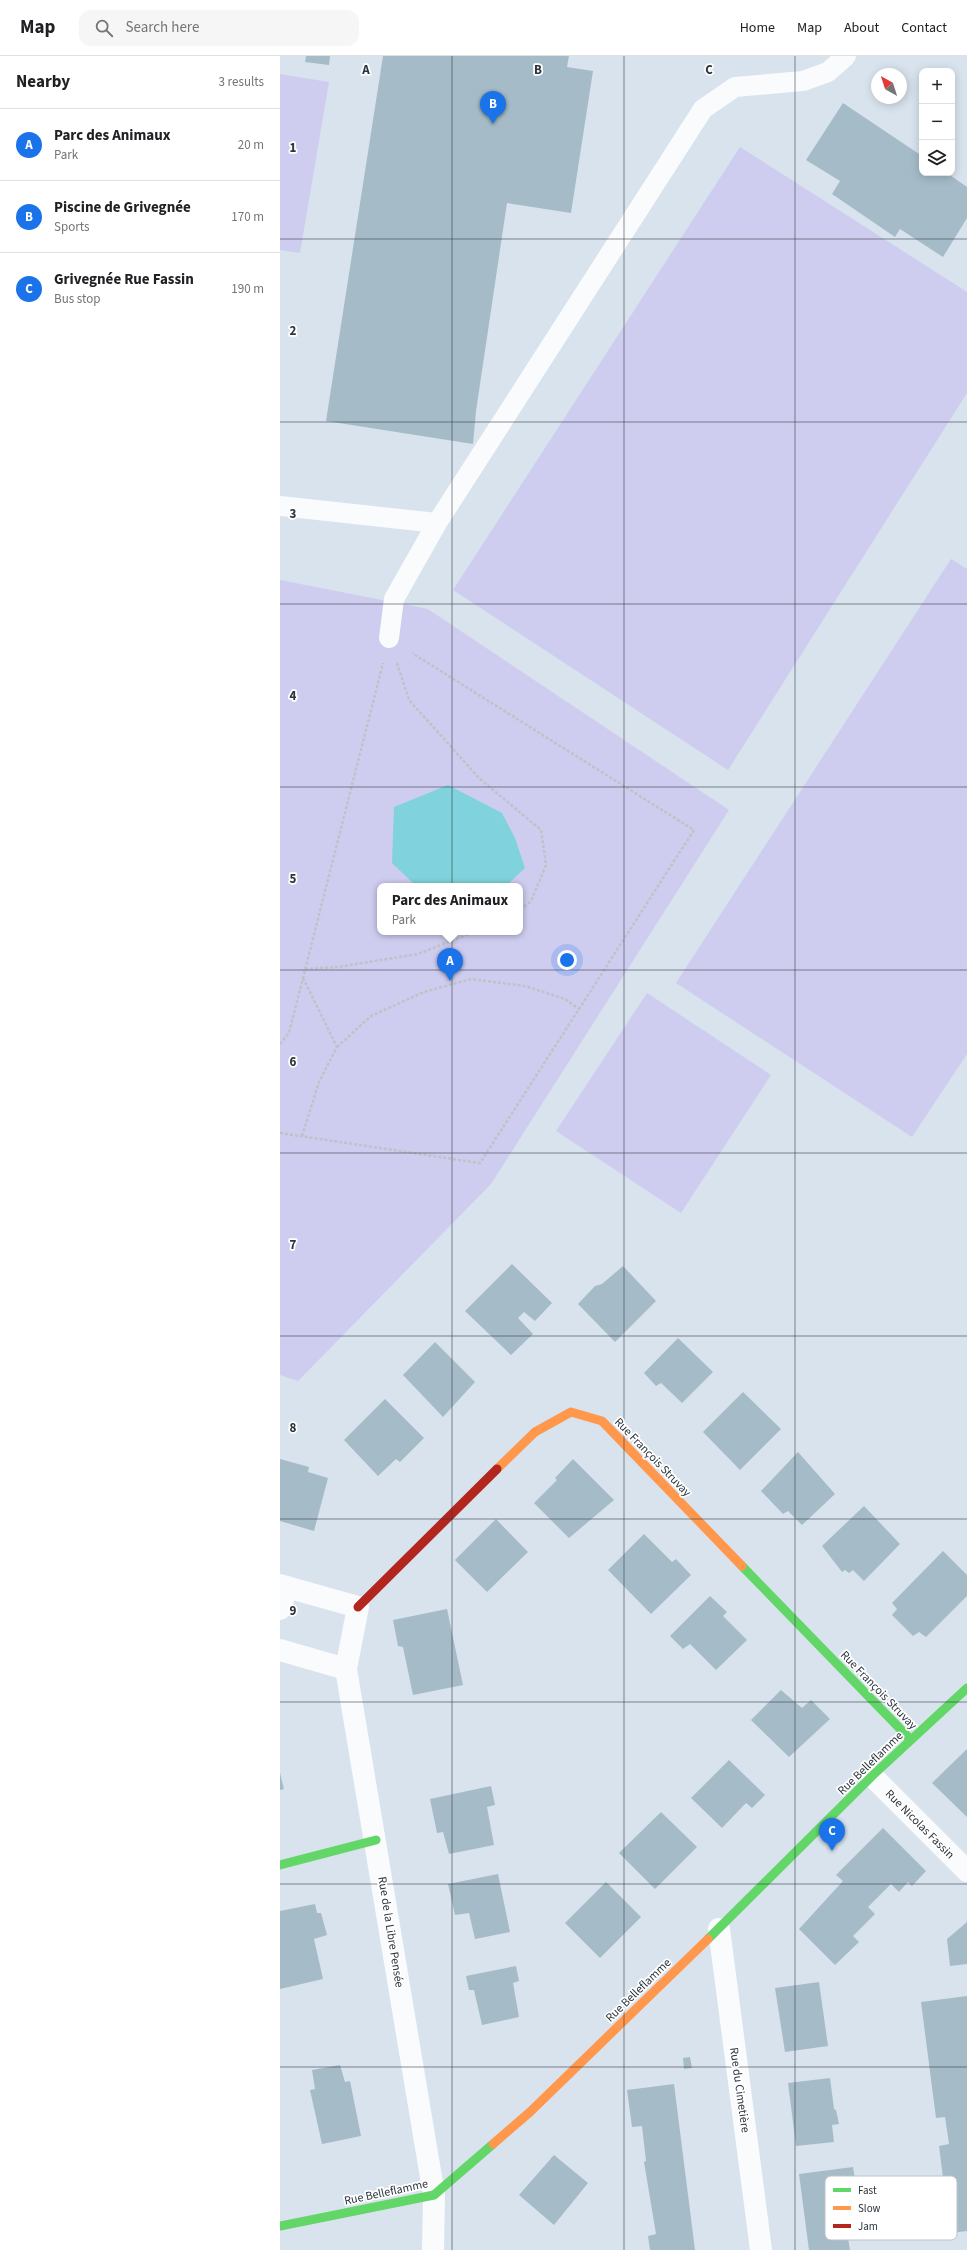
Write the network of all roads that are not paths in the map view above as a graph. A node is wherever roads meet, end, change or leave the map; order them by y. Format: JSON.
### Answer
{"nodes":[{"id":1,"x":846,"y":56,"type":"edge"},
{"id":2,"x":280,"y":506,"type":"edge"},
{"id":3,"x":437,"y":523,"type":"junction"},
{"id":4,"x":389,"y":638,"type":"road end"},
{"id":5,"x":284,"y":1586,"type":"edge"},
{"id":6,"x":358,"y":1607,"type":"junction"},
{"id":7,"x":280,"y":1609,"type":"edge"},
{"id":8,"x":280,"y":1650,"type":"edge"},
{"id":9,"x":346,"y":1669,"type":"junction"},
{"id":10,"x":967,"y":1688,"type":"edge"},
{"id":11,"x":911,"y":1740,"type":"junction"},
{"id":12,"x":872,"y":1776,"type":"junction"},
{"id":13,"x":376,"y":1840,"type":"junction"},
{"id":14,"x":280,"y":1865,"type":"edge"},
{"id":15,"x":967,"y":1871,"type":"edge"},
{"id":16,"x":719,"y":1929,"type":"junction"},
{"id":17,"x":434,"y":2195,"type":"junction"},
{"id":18,"x":280,"y":2226,"type":"edge"},
{"id":19,"x":433,"y":2250,"type":"edge"},
{"id":20,"x":761,"y":2250,"type":"edge"}],
"edges":[{"from":1,"to":3,"type":"lane"},
{"from":2,"to":3,"type":"lane"},
{"from":3,"to":4,"type":"lane"},
{"from":5,"to":6,"type":"street"},
{"from":5,"to":7,"type":"street"},
{"from":6,"to":9,"type":"street"},
{"from":6,"to":11,"type":"street","name":"Rue François Struvay"},
{"from":8,"to":9,"type":"street"},
{"from":9,"to":13,"type":"street","name":"Rue de la Libre Pensée"},
{"from":10,"to":11,"type":"street","name":"Rue Belleflamme"},
{"from":11,"to":12,"type":"street","name":"Rue Belleflamme"},
{"from":12,"to":15,"type":"street","name":"Rue Nicolas Fassin"},
{"from":12,"to":16,"type":"street","name":"Rue Belleflamme"},
{"from":13,"to":14,"type":"street"},
{"from":13,"to":17,"type":"street","name":"Rue de la Libre Pensée"},
{"from":16,"to":17,"type":"street","name":"Rue Belleflamme"},
{"from":16,"to":20,"type":"street","name":"Rue du Cimetière"},
{"from":17,"to":18,"type":"street","name":"Rue Belleflamme"},
{"from":17,"to":19,"type":"street","name":"Rue de la Libre Pensée"}]}
